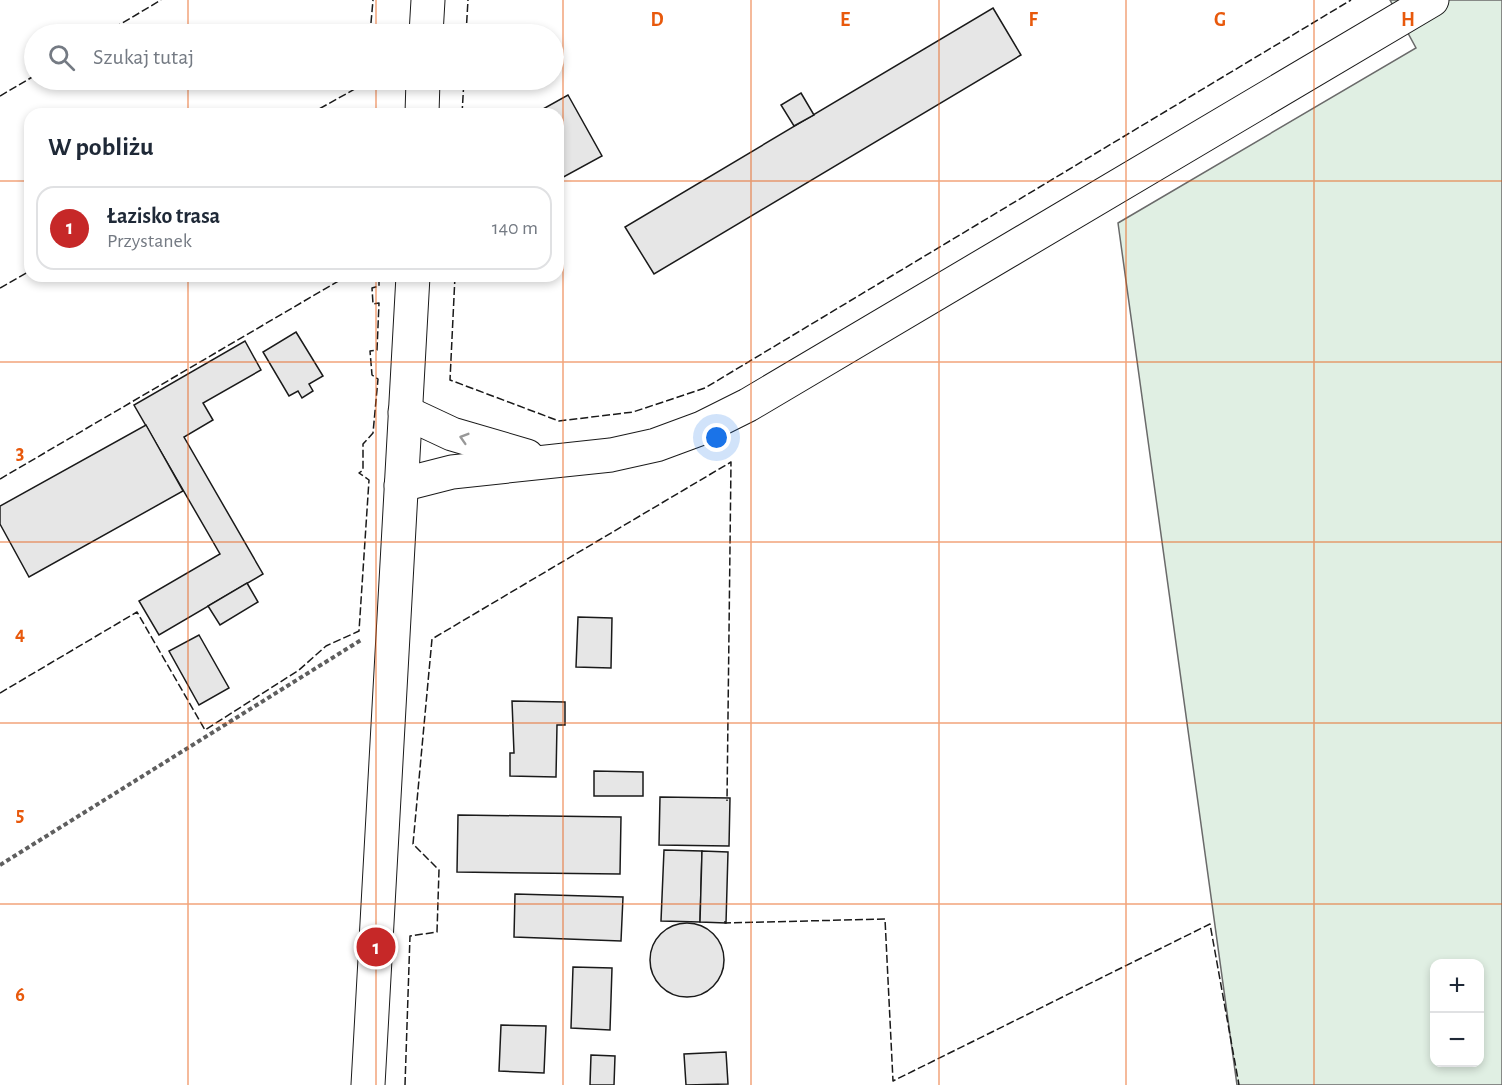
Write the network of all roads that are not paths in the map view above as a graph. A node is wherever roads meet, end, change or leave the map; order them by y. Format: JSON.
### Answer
{"nodes":[{"id":1,"x":428,"y":0,"type":"edge"},
{"id":2,"x":1432,"y":0,"type":"edge"},
{"id":3,"x":427,"y":24,"type":"edge"},
{"id":4,"x":423,"y":90,"type":"edge"},
{"id":5,"x":422,"y":108,"type":"edge"},
{"id":6,"x":413,"y":282,"type":"edge"},
{"id":7,"x":405,"y":412,"type":"junction"},
{"id":8,"x":540,"y":460,"type":"junction"},
{"id":9,"x":401,"y":485,"type":"junction"},
{"id":10,"x":368,"y":1085,"type":"edge"}],
"edges":[{"from":1,"to":3,"type":"street"},
{"from":2,"to":8,"type":"street"},
{"from":4,"to":5,"type":"street"},
{"from":6,"to":7,"type":"street"},
{"from":8,"to":7,"type":"street","one_way":true},
{"from":7,"to":9,"type":"street"},
{"from":8,"to":9,"type":"street"},
{"from":9,"to":10,"type":"street"}]}
